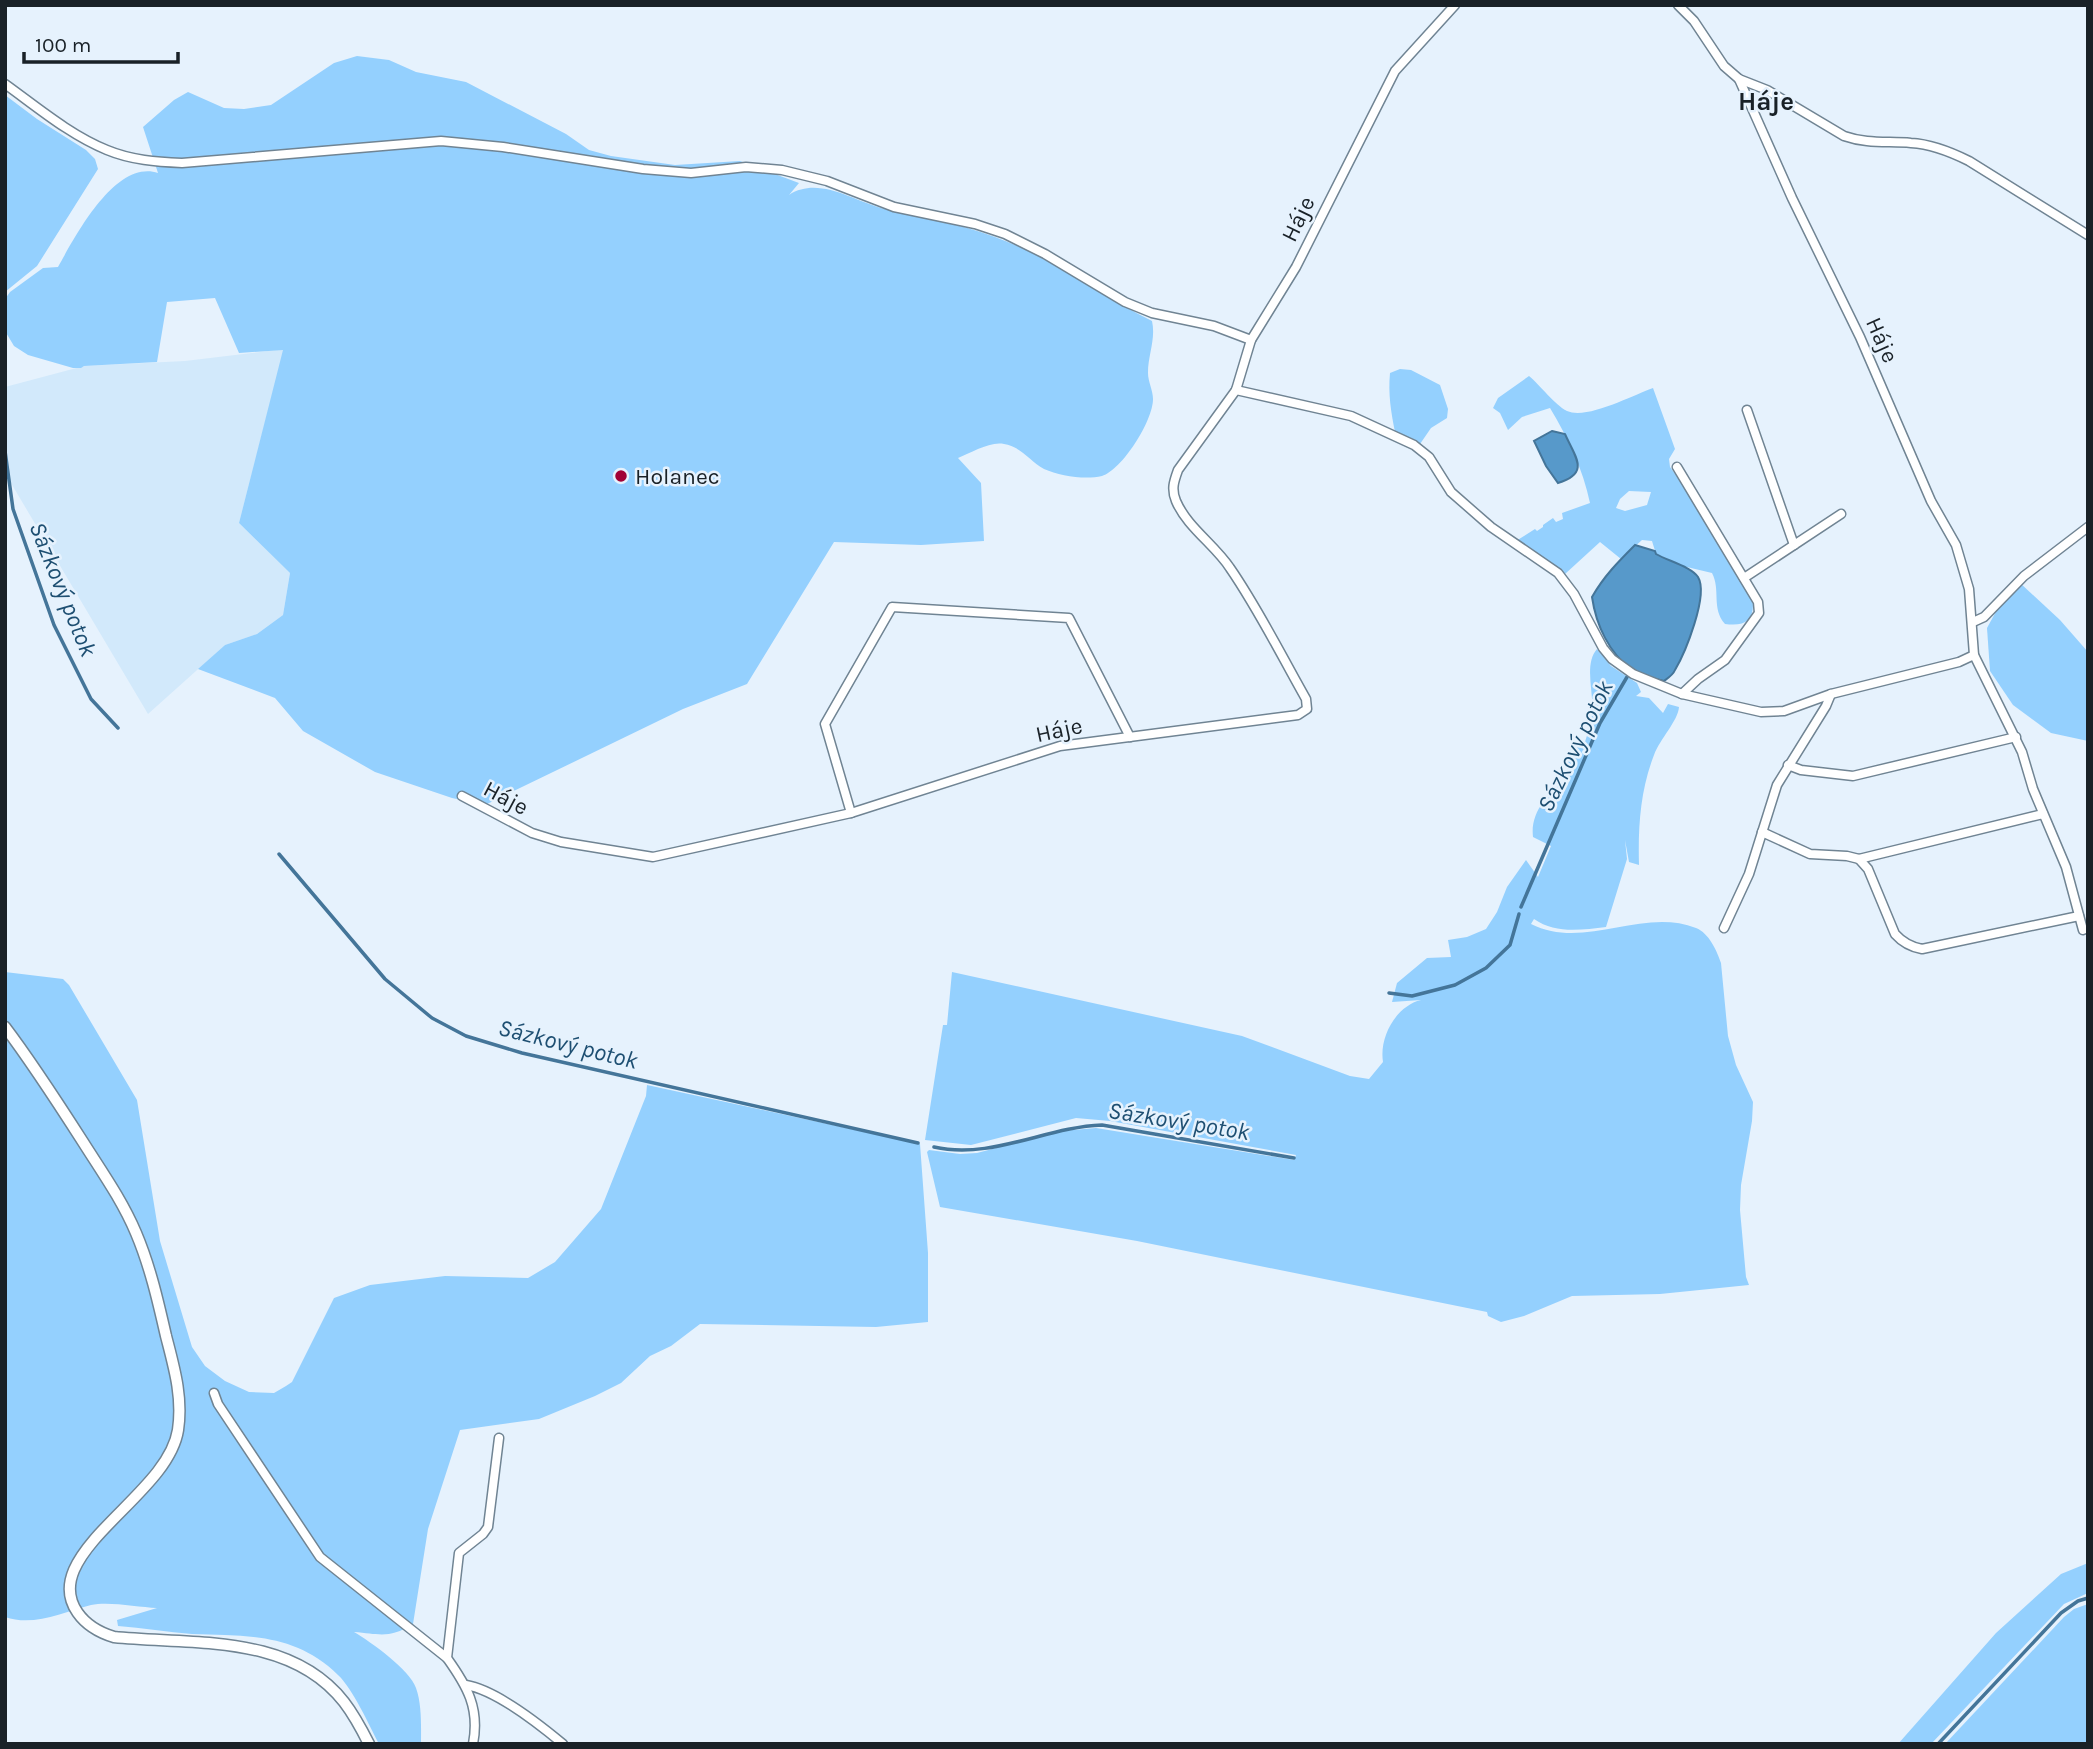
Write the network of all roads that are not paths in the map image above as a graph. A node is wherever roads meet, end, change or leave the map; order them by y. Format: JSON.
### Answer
{"nodes":[{"id":1,"x":1455,"y":5,"type":"edge"},
{"id":2,"x":1678,"y":5,"type":"edge"},
{"id":3,"x":1739,"y":79,"type":"junction"},
{"id":4,"x":5,"y":84,"type":"edge"},
{"id":5,"x":2088,"y":235,"type":"edge"},
{"id":6,"x":1251,"y":340,"type":"junction"},
{"id":7,"x":1236,"y":390,"type":"junction"},
{"id":8,"x":1748,"y":410,"type":"dead end"},
{"id":9,"x":1677,"y":467,"type":"dead end"},
{"id":10,"x":1840,"y":514,"type":"dead end"},
{"id":11,"x":2088,"y":527,"type":"edge"},
{"id":12,"x":1794,"y":545,"type":"junction"},
{"id":13,"x":1744,"y":579,"type":"junction"},
{"id":14,"x":1973,"y":622,"type":"junction"},
{"id":15,"x":1974,"y":655,"type":"junction"},
{"id":16,"x":1682,"y":694,"type":"junction"},
{"id":17,"x":1830,"y":694,"type":"junction"},
{"id":18,"x":1130,"y":737,"type":"junction"},
{"id":19,"x":2016,"y":737,"type":"junction"},
{"id":20,"x":1788,"y":765,"type":"junction"},
{"id":21,"x":462,"y":796,"type":"dead end"},
{"id":22,"x":851,"y":813,"type":"junction"},
{"id":23,"x":2043,"y":814,"type":"junction"},
{"id":24,"x":1762,"y":832,"type":"junction"},
{"id":25,"x":1859,"y":859,"type":"junction"},
{"id":26,"x":2079,"y":916,"type":"junction"},
{"id":27,"x":1724,"y":928,"type":"dead end"},
{"id":28,"x":2083,"y":930,"type":"dead end"},
{"id":29,"x":5,"y":1027,"type":"edge"},
{"id":30,"x":214,"y":1393,"type":"dead end"},
{"id":31,"x":499,"y":1438,"type":"dead end"},
{"id":32,"x":447,"y":1658,"type":"junction"},
{"id":33,"x":466,"y":1685,"type":"junction"},
{"id":34,"x":369,"y":1744,"type":"edge"},
{"id":35,"x":472,"y":1744,"type":"edge"},
{"id":36,"x":563,"y":1744,"type":"edge"}],
"edges":[{"from":1,"to":6,"type":"street","name":"Háje"},
{"from":2,"to":3,"type":"street","name":"Háje"},
{"from":3,"to":5,"type":"street","name":"Háje"},
{"from":3,"to":14,"type":"street","name":"Háje"},
{"from":4,"to":6,"type":"street"},
{"from":6,"to":7,"type":"street","name":"Háje"},
{"from":7,"to":16,"type":"street"},
{"from":7,"to":18,"type":"street","name":"Háje"},
{"from":8,"to":12,"type":"street"},
{"from":9,"to":13,"type":"street"},
{"from":10,"to":12,"type":"street"},
{"from":11,"to":14,"type":"street"},
{"from":12,"to":13,"type":"street"},
{"from":13,"to":16,"type":"street"},
{"from":14,"to":15,"type":"street","name":"Háje"},
{"from":15,"to":17,"type":"street"},
{"from":15,"to":19,"type":"street"},
{"from":16,"to":17,"type":"street"},
{"from":17,"to":20,"type":"street"},
{"from":18,"to":22,"type":"street","name":"Háje"},
{"from":18,"to":22,"type":"street"},
{"from":19,"to":20,"type":"street"},
{"from":19,"to":23,"type":"street"},
{"from":20,"to":24,"type":"street"},
{"from":21,"to":22,"type":"street","name":"Háje"},
{"from":23,"to":25,"type":"street"},
{"from":23,"to":26,"type":"street"},
{"from":24,"to":25,"type":"street"},
{"from":24,"to":27,"type":"street"},
{"from":25,"to":26,"type":"street"},
{"from":26,"to":28,"type":"street"},
{"from":29,"to":34,"type":"street"},
{"from":30,"to":32,"type":"street"},
{"from":31,"to":32,"type":"street"},
{"from":32,"to":33,"type":"street"},
{"from":33,"to":35,"type":"street"},
{"from":33,"to":36,"type":"street"}]}
